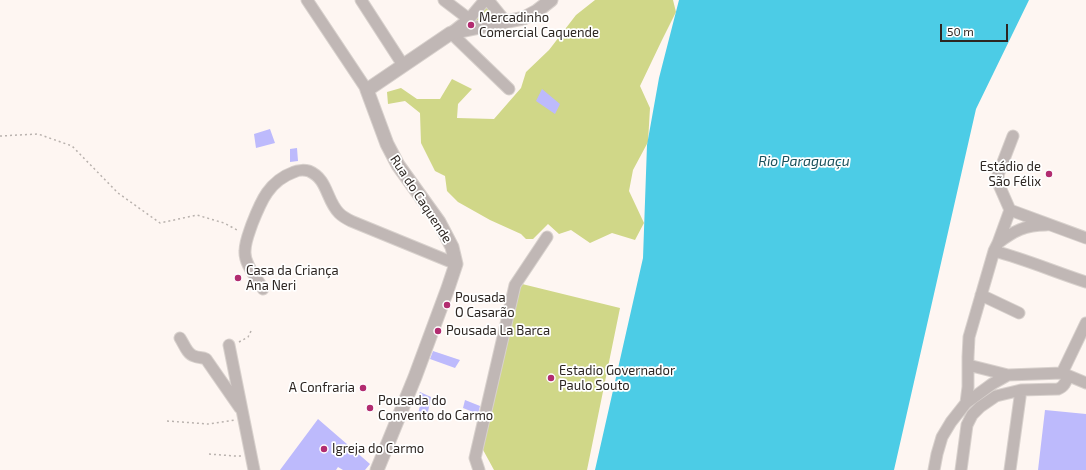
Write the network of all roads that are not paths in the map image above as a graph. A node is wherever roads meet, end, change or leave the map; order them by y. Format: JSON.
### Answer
{"nodes":[{"id":1,"x":307,"y":0,"type":"edge"},
{"id":2,"x":361,"y":0,"type":"edge"},
{"id":3,"x":444,"y":0,"type":"edge"},
{"id":4,"x":487,"y":0,"type":"edge"},
{"id":5,"x":551,"y":0,"type":"edge"},
{"id":6,"x":469,"y":19,"type":"junction"},
{"id":7,"x":506,"y":22,"type":"junction"},
{"id":8,"x":451,"y":33,"type":"junction"},
{"id":9,"x":403,"y":65,"type":"junction"},
{"id":10,"x":509,"y":89,"type":"dead end"},
{"id":11,"x":368,"y":90,"type":"junction"},
{"id":12,"x":1013,"y":136,"type":"dead end"},
{"id":13,"x":1010,"y":210,"type":"junction"},
{"id":14,"x":1052,"y":226,"type":"junction"},
{"id":15,"x":546,"y":237,"type":"dead end"},
{"id":16,"x":1086,"y":238,"type":"edge"},
{"id":17,"x":996,"y":247,"type":"junction"},
{"id":18,"x":456,"y":264,"type":"junction"},
{"id":19,"x":1086,"y":282,"type":"edge"},
{"id":20,"x":263,"y":289,"type":"dead end"},
{"id":21,"x":981,"y":295,"type":"junction"},
{"id":22,"x":1019,"y":313,"type":"dead end"},
{"id":23,"x":1086,"y":323,"type":"edge"},
{"id":24,"x":180,"y":338,"type":"dead end"},
{"id":25,"x":229,"y":346,"type":"road end"},
{"id":26,"x":968,"y":365,"type":"junction"},
{"id":27,"x":1008,"y":375,"type":"junction"},
{"id":28,"x":1065,"y":375,"type":"junction"},
{"id":29,"x":1086,"y":383,"type":"edge"},
{"id":30,"x":1021,"y":390,"type":"junction"},
{"id":31,"x":966,"y":403,"type":"junction"},
{"id":32,"x":244,"y":416,"type":"junction"},
{"id":33,"x":254,"y":470,"type":"edge"},
{"id":34,"x":377,"y":470,"type":"edge"},
{"id":35,"x":479,"y":470,"type":"edge"},
{"id":36,"x":934,"y":470,"type":"edge"},
{"id":37,"x":961,"y":470,"type":"edge"},
{"id":38,"x":1010,"y":470,"type":"edge"}],
"edges":[{"from":1,"to":11,"type":"street"},
{"from":2,"to":9,"type":"street"},
{"from":3,"to":6,"type":"street"},
{"from":4,"to":6,"type":"street"},
{"from":4,"to":7,"type":"street"},
{"from":5,"to":7,"type":"street"},
{"from":6,"to":8,"type":"street"},
{"from":7,"to":8,"type":"street"},
{"from":8,"to":9,"type":"street"},
{"from":8,"to":10,"type":"street"},
{"from":9,"to":11,"type":"street"},
{"from":11,"to":18,"type":"street","name":"Rua do Caquende"},
{"from":12,"to":13,"type":"street"},
{"from":13,"to":14,"type":"street"},
{"from":13,"to":17,"type":"street"},
{"from":14,"to":16,"type":"street"},
{"from":14,"to":17,"type":"street"},
{"from":15,"to":35,"type":"street"},
{"from":17,"to":19,"type":"street"},
{"from":17,"to":21,"type":"street"},
{"from":18,"to":20,"type":"street"},
{"from":18,"to":34,"type":"street"},
{"from":21,"to":22,"type":"street"},
{"from":21,"to":26,"type":"street"},
{"from":23,"to":28,"type":"street"},
{"from":24,"to":32,"type":"street"},
{"from":25,"to":32,"type":"street"},
{"from":26,"to":27,"type":"street"},
{"from":26,"to":31,"type":"street"},
{"from":27,"to":28,"type":"street"},
{"from":27,"to":31,"type":"street"},
{"from":28,"to":29,"type":"street"},
{"from":28,"to":30,"type":"street"},
{"from":30,"to":37,"type":"street"},
{"from":30,"to":38,"type":"street"},
{"from":31,"to":36,"type":"street"},
{"from":32,"to":33,"type":"street"}]}
